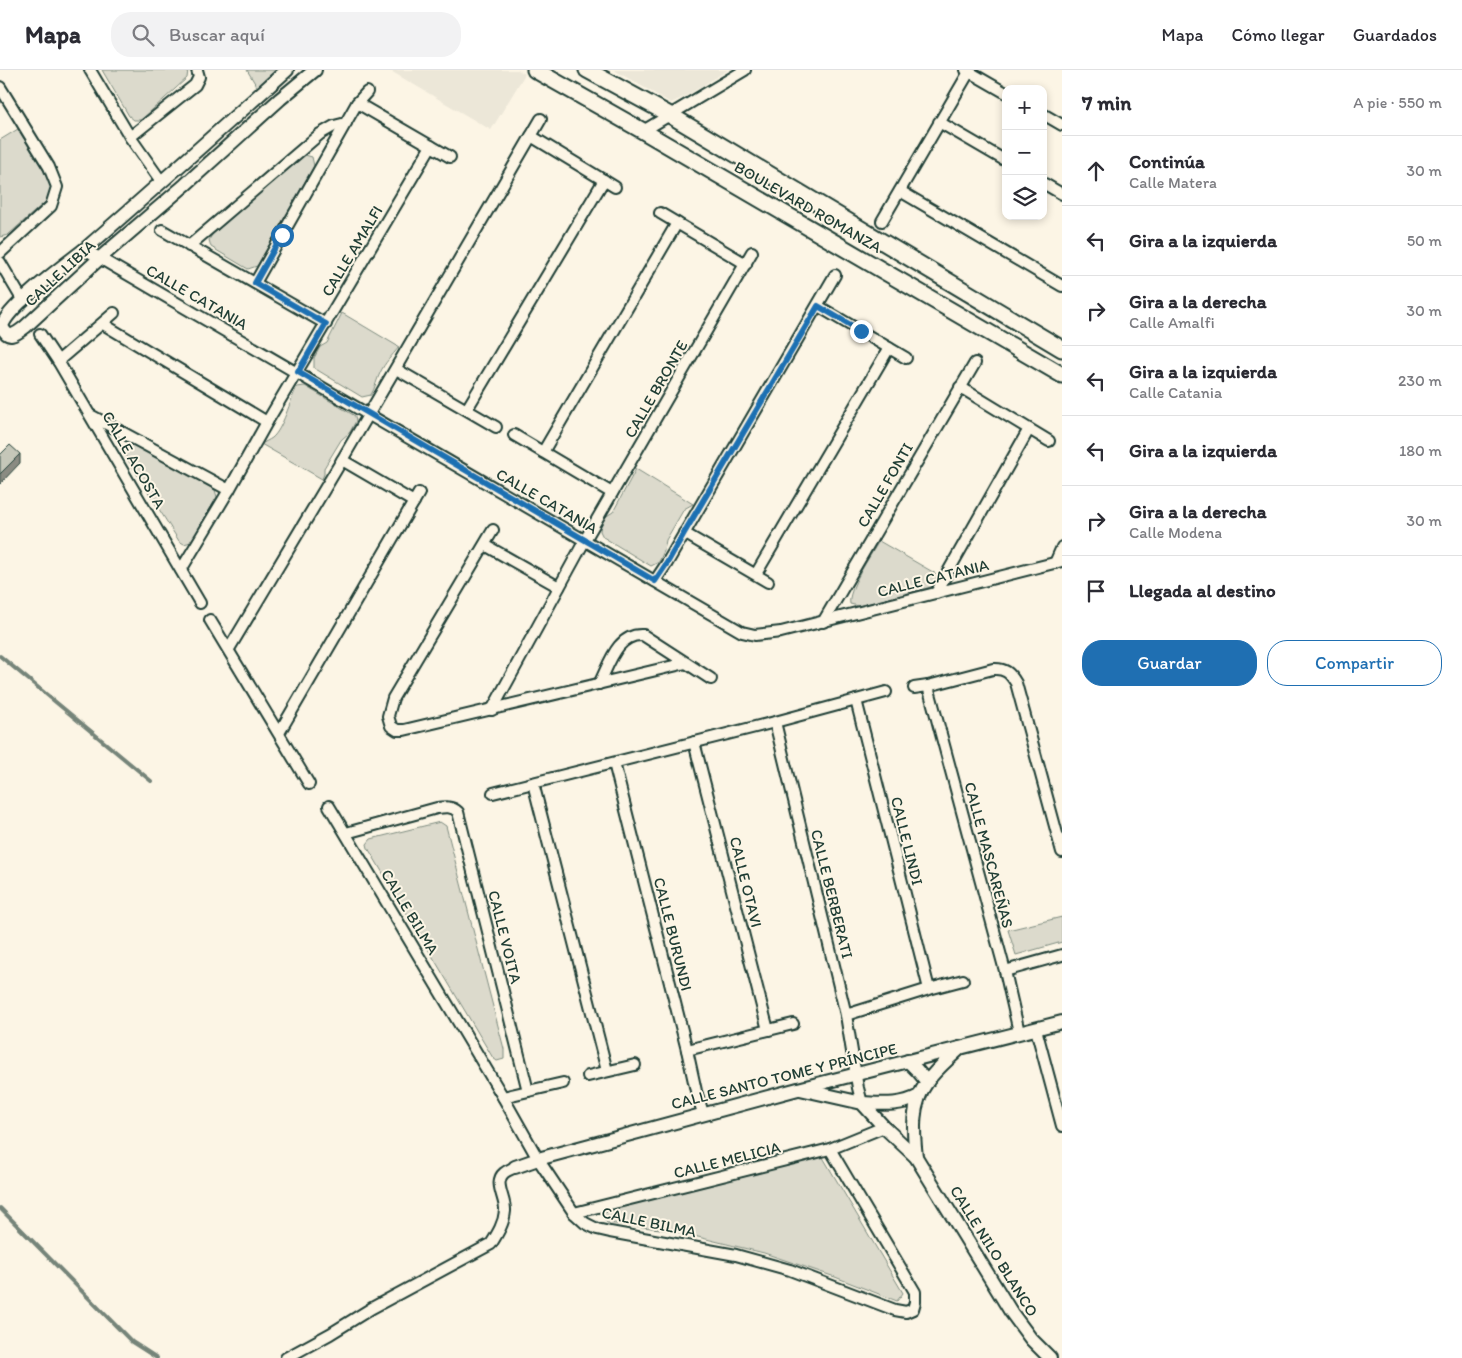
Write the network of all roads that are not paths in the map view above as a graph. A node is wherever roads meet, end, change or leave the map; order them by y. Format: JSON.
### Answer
{"nodes":[{"id":1,"x":90,"y":70,"type":"edge"},
{"id":2,"x":287,"y":70,"type":"edge"},
{"id":3,"x":315,"y":70,"type":"edge"},
{"id":4,"x":535,"y":70,"type":"edge"},
{"id":5,"x":587,"y":70,"type":"edge"},
{"id":6,"x":745,"y":70,"type":"edge"},
{"id":7,"x":968,"y":71,"type":"edge"},
{"id":8,"x":198,"y":75,"type":"edge"},
{"id":9,"x":0,"y":87,"type":"edge"},
{"id":10,"x":1002,"y":91,"type":"edge"},
{"id":11,"x":367,"y":92,"type":"dead end"},
{"id":12,"x":357,"y":104,"type":"junction"},
{"id":13,"x":670,"y":115,"type":"junction"},
{"id":14,"x":1047,"y":116,"type":"edge"},
{"id":15,"x":541,"y":119,"type":"dead end"},
{"id":16,"x":939,"y":122,"type":"junction"},
{"id":17,"x":346,"y":123,"type":"junction"},
{"id":18,"x":1062,"y":125,"type":"edge"},
{"id":19,"x":643,"y":131,"type":"junction"},
{"id":20,"x":531,"y":136,"type":"junction"},
{"id":21,"x":130,"y":137,"type":"junction"},
{"id":22,"x":431,"y":146,"type":"junction"},
{"id":23,"x":450,"y":156,"type":"dead end"},
{"id":24,"x":1002,"y":159,"type":"edge"},
{"id":25,"x":604,"y":180,"type":"junction"},
{"id":26,"x":161,"y":181,"type":"junction"},
{"id":27,"x":1047,"y":185,"type":"edge"},
{"id":28,"x":615,"y":187,"type":"dead end"},
{"id":29,"x":900,"y":191,"type":"junction"},
{"id":30,"x":1062,"y":194,"type":"edge"},
{"id":31,"x":660,"y":213,"type":"dead end"},
{"id":32,"x":882,"y":221,"type":"dead end"},
{"id":33,"x":677,"y":223,"type":"junction"},
{"id":34,"x":162,"y":230,"type":"dead end"},
{"id":35,"x":189,"y":246,"type":"junction"},
{"id":36,"x":84,"y":249,"type":"junction"},
{"id":37,"x":752,"y":252,"type":"dead end"},
{"id":38,"x":0,"y":253,"type":"edge"},
{"id":39,"x":100,"y":258,"type":"junction"},
{"id":40,"x":0,"y":262,"type":"edge"},
{"id":41,"x":746,"y":264,"type":"junction"},
{"id":42,"x":835,"y":275,"type":"dead end"},
{"id":43,"x":255,"y":283,"type":"junction"},
{"id":44,"x":1062,"y":286,"type":"edge"},
{"id":45,"x":23,"y":301,"type":"junction"},
{"id":46,"x":818,"y":306,"type":"junction"},
{"id":47,"x":114,"y":313,"type":"dead end"},
{"id":48,"x":103,"y":324,"type":"junction"},
{"id":49,"x":326,"y":324,"type":"junction"},
{"id":50,"x":40,"y":334,"type":"dead end"},
{"id":51,"x":889,"y":348,"type":"junction"},
{"id":52,"x":1062,"y":349,"type":"edge"},
{"id":53,"x":906,"y":358,"type":"dead end"},
{"id":54,"x":58,"y":361,"type":"junction"},
{"id":55,"x":975,"y":363,"type":"dead end"},
{"id":56,"x":396,"y":369,"type":"junction"},
{"id":57,"x":298,"y":372,"type":"junction"},
{"id":58,"x":1062,"y":375,"type":"edge"},
{"id":59,"x":960,"y":387,"type":"junction"},
{"id":60,"x":467,"y":409,"type":"junction"},
{"id":61,"x":368,"y":414,"type":"junction"},
{"id":62,"x":90,"y":415,"type":"junction"},
{"id":63,"x":267,"y":422,"type":"junction"},
{"id":64,"x":496,"y":427,"type":"dead end"},
{"id":65,"x":1029,"y":429,"type":"junction"},
{"id":66,"x":514,"y":435,"type":"dead end"},
{"id":67,"x":1049,"y":441,"type":"dead end"},
{"id":68,"x":543,"y":452,"type":"junction"},
{"id":69,"x":342,"y":460,"type":"junction"},
{"id":70,"x":229,"y":490,"type":"junction"},
{"id":71,"x":612,"y":493,"type":"junction"},
{"id":72,"x":493,"y":530,"type":"dead end"},
{"id":73,"x":684,"y":533,"type":"junction"},
{"id":74,"x":585,"y":540,"type":"junction"},
{"id":75,"x":485,"y":545,"type":"junction"},
{"id":76,"x":1062,"y":547,"type":"edge"},
{"id":77,"x":1059,"y":562,"type":"edge"},
{"id":78,"x":181,"y":570,"type":"junction"},
{"id":79,"x":756,"y":574,"type":"junction"},
{"id":80,"x":655,"y":581,"type":"junction"},
{"id":81,"x":768,"y":582,"type":"dead end"},
{"id":82,"x":559,"y":587,"type":"junction"},
{"id":83,"x":936,"y":593,"type":"junction"},
{"id":84,"x":200,"y":603,"type":"dead end"},
{"id":85,"x":210,"y":620,"type":"dead end"},
{"id":86,"x":823,"y":622,"type":"junction"},
{"id":87,"x":229,"y":648,"type":"junction"},
{"id":88,"x":686,"y":663,"type":"junction"},
{"id":89,"x":712,"y":679,"type":"dead end"},
{"id":90,"x":599,"y":684,"type":"junction"},
{"id":91,"x":928,"y":686,"type":"junction"},
{"id":92,"x":914,"y":688,"type":"dead end"},
{"id":93,"x":886,"y":692,"type":"dead end"},
{"id":94,"x":856,"y":700,"type":"junction"},
{"id":95,"x":492,"y":710,"type":"junction"},
{"id":96,"x":775,"y":722,"type":"junction"},
{"id":97,"x":279,"y":733,"type":"junction"},
{"id":98,"x":694,"y":742,"type":"junction"},
{"id":99,"x":614,"y":763,"type":"junction"},
{"id":100,"x":533,"y":783,"type":"junction"},
{"id":101,"x":309,"y":784,"type":"dead end"},
{"id":102,"x":493,"y":793,"type":"dead end"},
{"id":103,"x":329,"y":806,"type":"dead end"},
{"id":104,"x":346,"y":833,"type":"junction"},
{"id":105,"x":1062,"y":852,"type":"edge"},
{"id":106,"x":1062,"y":955,"type":"edge"},
{"id":107,"x":1004,"y":971,"type":"junction"},
{"id":108,"x":963,"y":980,"type":"dead end"},
{"id":109,"x":929,"y":989,"type":"junction"},
{"id":110,"x":846,"y":1015,"type":"junction"},
{"id":111,"x":1062,"y":1022,"type":"edge"},
{"id":112,"x":793,"y":1024,"type":"dead end"},
{"id":113,"x":1036,"y":1029,"type":"junction"},
{"id":114,"x":768,"y":1030,"type":"junction"},
{"id":115,"x":1019,"y":1032,"type":"junction"},
{"id":116,"x":960,"y":1048,"type":"junction"},
{"id":117,"x":687,"y":1050,"type":"junction"},
{"id":118,"x":908,"y":1061,"type":"junction"},
{"id":119,"x":635,"y":1065,"type":"dead end"},
{"id":120,"x":607,"y":1071,"type":"junction"},
{"id":121,"x":856,"y":1074,"type":"junction"},
{"id":122,"x":588,"y":1076,"type":"dead end"},
{"id":123,"x":927,"y":1082,"type":"junction"},
{"id":124,"x":563,"y":1083,"type":"dead end"},
{"id":125,"x":1057,"y":1087,"type":"edge"},
{"id":126,"x":798,"y":1088,"type":"junction"},
{"id":127,"x":528,"y":1091,"type":"junction"},
{"id":128,"x":919,"y":1096,"type":"junction"},
{"id":129,"x":503,"y":1098,"type":"junction"},
{"id":130,"x":862,"y":1103,"type":"junction"},
{"id":131,"x":703,"y":1113,"type":"junction"},
{"id":132,"x":1062,"y":1126,"type":"edge"},
{"id":133,"x":884,"y":1127,"type":"junction"},
{"id":134,"x":830,"y":1149,"type":"junction"},
{"id":135,"x":916,"y":1157,"type":"junction"},
{"id":136,"x":538,"y":1159,"type":"junction"},
{"id":137,"x":515,"y":1167,"type":"joint"},
{"id":138,"x":574,"y":1213,"type":"junction"},
{"id":139,"x":286,"y":1358,"type":"edge"},
{"id":140,"x":1050,"y":1358,"type":"edge"}],
"edges":[{"from":1,"to":21,"type":"street"},
{"from":2,"to":26,"type":"street","name":"CALLE LIBIA"},
{"from":3,"to":39,"type":"street","name":"CALLE LIBIA"},
{"from":4,"to":19,"type":"main road","name":"BOULEVARD ROMANZA"},
{"from":5,"to":13,"type":"main road","name":"BOULEVARD ROMANZA"},
{"from":6,"to":13,"type":"street"},
{"from":7,"to":10,"type":"street"},
{"from":7,"to":16,"type":"street"},
{"from":8,"to":21,"type":"street"},
{"from":9,"to":38,"type":"street"},
{"from":11,"to":12,"type":"street"},
{"from":12,"to":17,"type":"street"},
{"from":12,"to":22,"type":"street"},
{"from":13,"to":19,"type":"street"},
{"from":13,"to":52,"type":"main road","name":"BOULEVARD ROMANZA"},
{"from":14,"to":18,"type":"street"},
{"from":15,"to":20,"type":"street"},
{"from":16,"to":24,"type":"street"},
{"from":16,"to":29,"type":"street"},
{"from":17,"to":35,"type":"street"},
{"from":17,"to":43,"type":"street"},
{"from":19,"to":58,"type":"main road","name":"BOULEVARD ROMANZA"},
{"from":20,"to":25,"type":"street"},
{"from":20,"to":56,"type":"street"},
{"from":21,"to":26,"type":"street"},
{"from":22,"to":23,"type":"street"},
{"from":22,"to":49,"type":"street","name":"CALLE AMALFI"},
{"from":25,"to":28,"type":"street"},
{"from":25,"to":60,"type":"street"},
{"from":26,"to":36,"type":"street","name":"CALLE LIBIA"},
{"from":27,"to":30,"type":"street"},
{"from":29,"to":32,"type":"street"},
{"from":29,"to":44,"type":"street"},
{"from":31,"to":33,"type":"street"},
{"from":33,"to":41,"type":"street"},
{"from":33,"to":68,"type":"street"},
{"from":34,"to":35,"type":"street"},
{"from":35,"to":43,"type":"street"},
{"from":36,"to":39,"type":"street","name":"CALLE CATANIA"},
{"from":36,"to":45,"type":"street","name":"CALLE LIBIA"},
{"from":37,"to":41,"type":"street","name":"CALLE BRONTE"},
{"from":39,"to":45,"type":"street","name":"CALLE LIBIA"},
{"from":39,"to":57,"type":"street","name":"CALLE CATANIA"},
{"from":40,"to":45,"type":"street"},
{"from":41,"to":71,"type":"street","name":"CALLE BRONTE"},
{"from":42,"to":46,"type":"street"},
{"from":43,"to":49,"type":"street"},
{"from":46,"to":51,"type":"street"},
{"from":46,"to":73,"type":"street"},
{"from":47,"to":48,"type":"street"},
{"from":48,"to":54,"type":"street"},
{"from":48,"to":63,"type":"street"},
{"from":49,"to":57,"type":"street","name":"CALLE AMALFI"},
{"from":50,"to":54,"type":"street","name":"CALLE ACOSTA"},
{"from":51,"to":53,"type":"street"},
{"from":51,"to":79,"type":"street"},
{"from":54,"to":62,"type":"street","name":"CALLE ACOSTA"},
{"from":55,"to":59,"type":"street","name":"CALLE FONTI"},
{"from":56,"to":60,"type":"street"},
{"from":56,"to":61,"type":"street"},
{"from":57,"to":61,"type":"street","name":"CALLE CATANIA"},
{"from":57,"to":63,"type":"street","name":"CALLE AMALFI"},
{"from":59,"to":65,"type":"street"},
{"from":59,"to":86,"type":"street","name":"CALLE FONTI"},
{"from":60,"to":64,"type":"street"},
{"from":61,"to":69,"type":"street"},
{"from":61,"to":74,"type":"street","name":"CALLE CATANIA"},
{"from":62,"to":70,"type":"street"},
{"from":62,"to":78,"type":"street","name":"CALLE ACOSTA"},
{"from":63,"to":70,"type":"street","name":"CALLE AMALFI"},
{"from":65,"to":67,"type":"street"},
{"from":65,"to":83,"type":"street"},
{"from":66,"to":68,"type":"street"},
{"from":68,"to":71,"type":"street"},
{"from":69,"to":87,"type":"street"},
{"from":69,"to":97,"type":"street"},
{"from":70,"to":78,"type":"street","name":"CALLE AMALFI"},
{"from":71,"to":74,"type":"street","name":"CALLE BRONTE"},
{"from":72,"to":75,"type":"street"},
{"from":73,"to":79,"type":"street"},
{"from":73,"to":80,"type":"street"},
{"from":74,"to":80,"type":"street","name":"CALLE CATANIA"},
{"from":74,"to":82,"type":"street","name":"CALLE BRONTE"},
{"from":75,"to":82,"type":"street"},
{"from":75,"to":95,"type":"street"},
{"from":76,"to":77,"type":"street","name":"CALLE CATANIA"},
{"from":77,"to":83,"type":"street","name":"CALLE CATANIA"},
{"from":78,"to":84,"type":"street","name":"CALLE ACOSTA"},
{"from":79,"to":81,"type":"street"},
{"from":80,"to":86,"type":"street","name":"CALLE CATANIA"},
{"from":82,"to":95,"type":"street","name":"CALLE BRONTE"},
{"from":83,"to":86,"type":"street","name":"CALLE CATANIA"},
{"from":85,"to":87,"type":"street"},
{"from":87,"to":97,"type":"street"},
{"from":88,"to":89,"type":"street"},
{"from":88,"to":90,"type":"street"},
{"from":88,"to":90,"type":"street"},
{"from":90,"to":95,"type":"street"},
{"from":91,"to":92,"type":"street"},
{"from":91,"to":105,"type":"street"},
{"from":91,"to":107,"type":"street","name":"CALLE MASCAREÑAS"},
{"from":93,"to":94,"type":"street"},
{"from":94,"to":96,"type":"street"},
{"from":94,"to":109,"type":"street","name":"CALLE LINDI"},
{"from":96,"to":98,"type":"street"},
{"from":96,"to":110,"type":"street","name":"CALLE BERBERATI"},
{"from":97,"to":101,"type":"street"},
{"from":98,"to":99,"type":"street"},
{"from":98,"to":114,"type":"street","name":"CALLE OTAVI"},
{"from":99,"to":100,"type":"street"},
{"from":99,"to":117,"type":"street","name":"CALLE BURUNDI"},
{"from":100,"to":102,"type":"street"},
{"from":100,"to":120,"type":"street"},
{"from":103,"to":104,"type":"street","name":"CALLE BILMA"},
{"from":104,"to":127,"type":"street","name":"CALLE VOITA"},
{"from":104,"to":129,"type":"street","name":"CALLE BILMA"},
{"from":106,"to":107,"type":"street"},
{"from":107,"to":115,"type":"street","name":"CALLE MASCAREÑAS"},
{"from":108,"to":109,"type":"street"},
{"from":109,"to":110,"type":"street"},
{"from":110,"to":121,"type":"street","name":"CALLE BERBERATI"},
{"from":111,"to":113,"type":"street","name":"CALLE SANTO TOME Y PRÍNCIPE"},
{"from":112,"to":114,"type":"street"},
{"from":113,"to":115,"type":"street","name":"CALLE SANTO TOME Y PRÍNCIPE"},
{"from":113,"to":125,"type":"street"},
{"from":114,"to":117,"type":"street"},
{"from":115,"to":116,"type":"street","name":"CALLE SANTO TOME Y PRÍNCIPE"},
{"from":116,"to":118,"type":"street","name":"CALLE SANTO TOME Y PRÍNCIPE"},
{"from":116,"to":123,"type":"street","name":"CALLE NILO BLANCO"},
{"from":117,"to":131,"type":"street","name":"CALLE BURUNDI"},
{"from":118,"to":121,"type":"street","name":"CALLE SANTO TOME Y PRÍNCIPE"},
{"from":118,"to":123,"type":"street"},
{"from":119,"to":120,"type":"street"},
{"from":120,"to":122,"type":"street"},
{"from":121,"to":126,"type":"street","name":"CALLE SANTO TOME Y PRÍNCIPE"},
{"from":121,"to":130,"type":"street","name":"CALLE BERBERATI"},
{"from":123,"to":128,"type":"street","name":"CALLE NILO BLANCO"},
{"from":124,"to":127,"type":"street"},
{"from":125,"to":132,"type":"street"},
{"from":126,"to":130,"type":"street"},
{"from":126,"to":131,"type":"street","name":"CALLE SANTO TOME Y PRÍNCIPE"},
{"from":127,"to":129,"type":"street"},
{"from":128,"to":130,"type":"street"},
{"from":128,"to":135,"type":"street","name":"CALLE NILO BLANCO"},
{"from":129,"to":136,"type":"street","name":"CALLE BILMA"},
{"from":130,"to":133,"type":"street","name":"CALLE NILO BLANCO"},
{"from":131,"to":136,"type":"street","name":"CALLE SANTO TOME Y PRÍNCIPE"},
{"from":133,"to":134,"type":"street","name":"CALLE MELICIA"},
{"from":133,"to":135,"type":"street","name":"CALLE NILO BLANCO"},
{"from":134,"to":138,"type":"street","name":"CALLE MELICIA"},
{"from":134,"to":138,"type":"street","name":"CALLE BILMA"},
{"from":135,"to":140,"type":"street","name":"CALLE NILO BLANCO"},
{"from":136,"to":137,"type":"street","name":"CALLE SANTO TOME Y PRÍNCIPE"},
{"from":136,"to":138,"type":"street","name":"CALLE BILMA"},
{"from":137,"to":139,"type":"street"}]}
